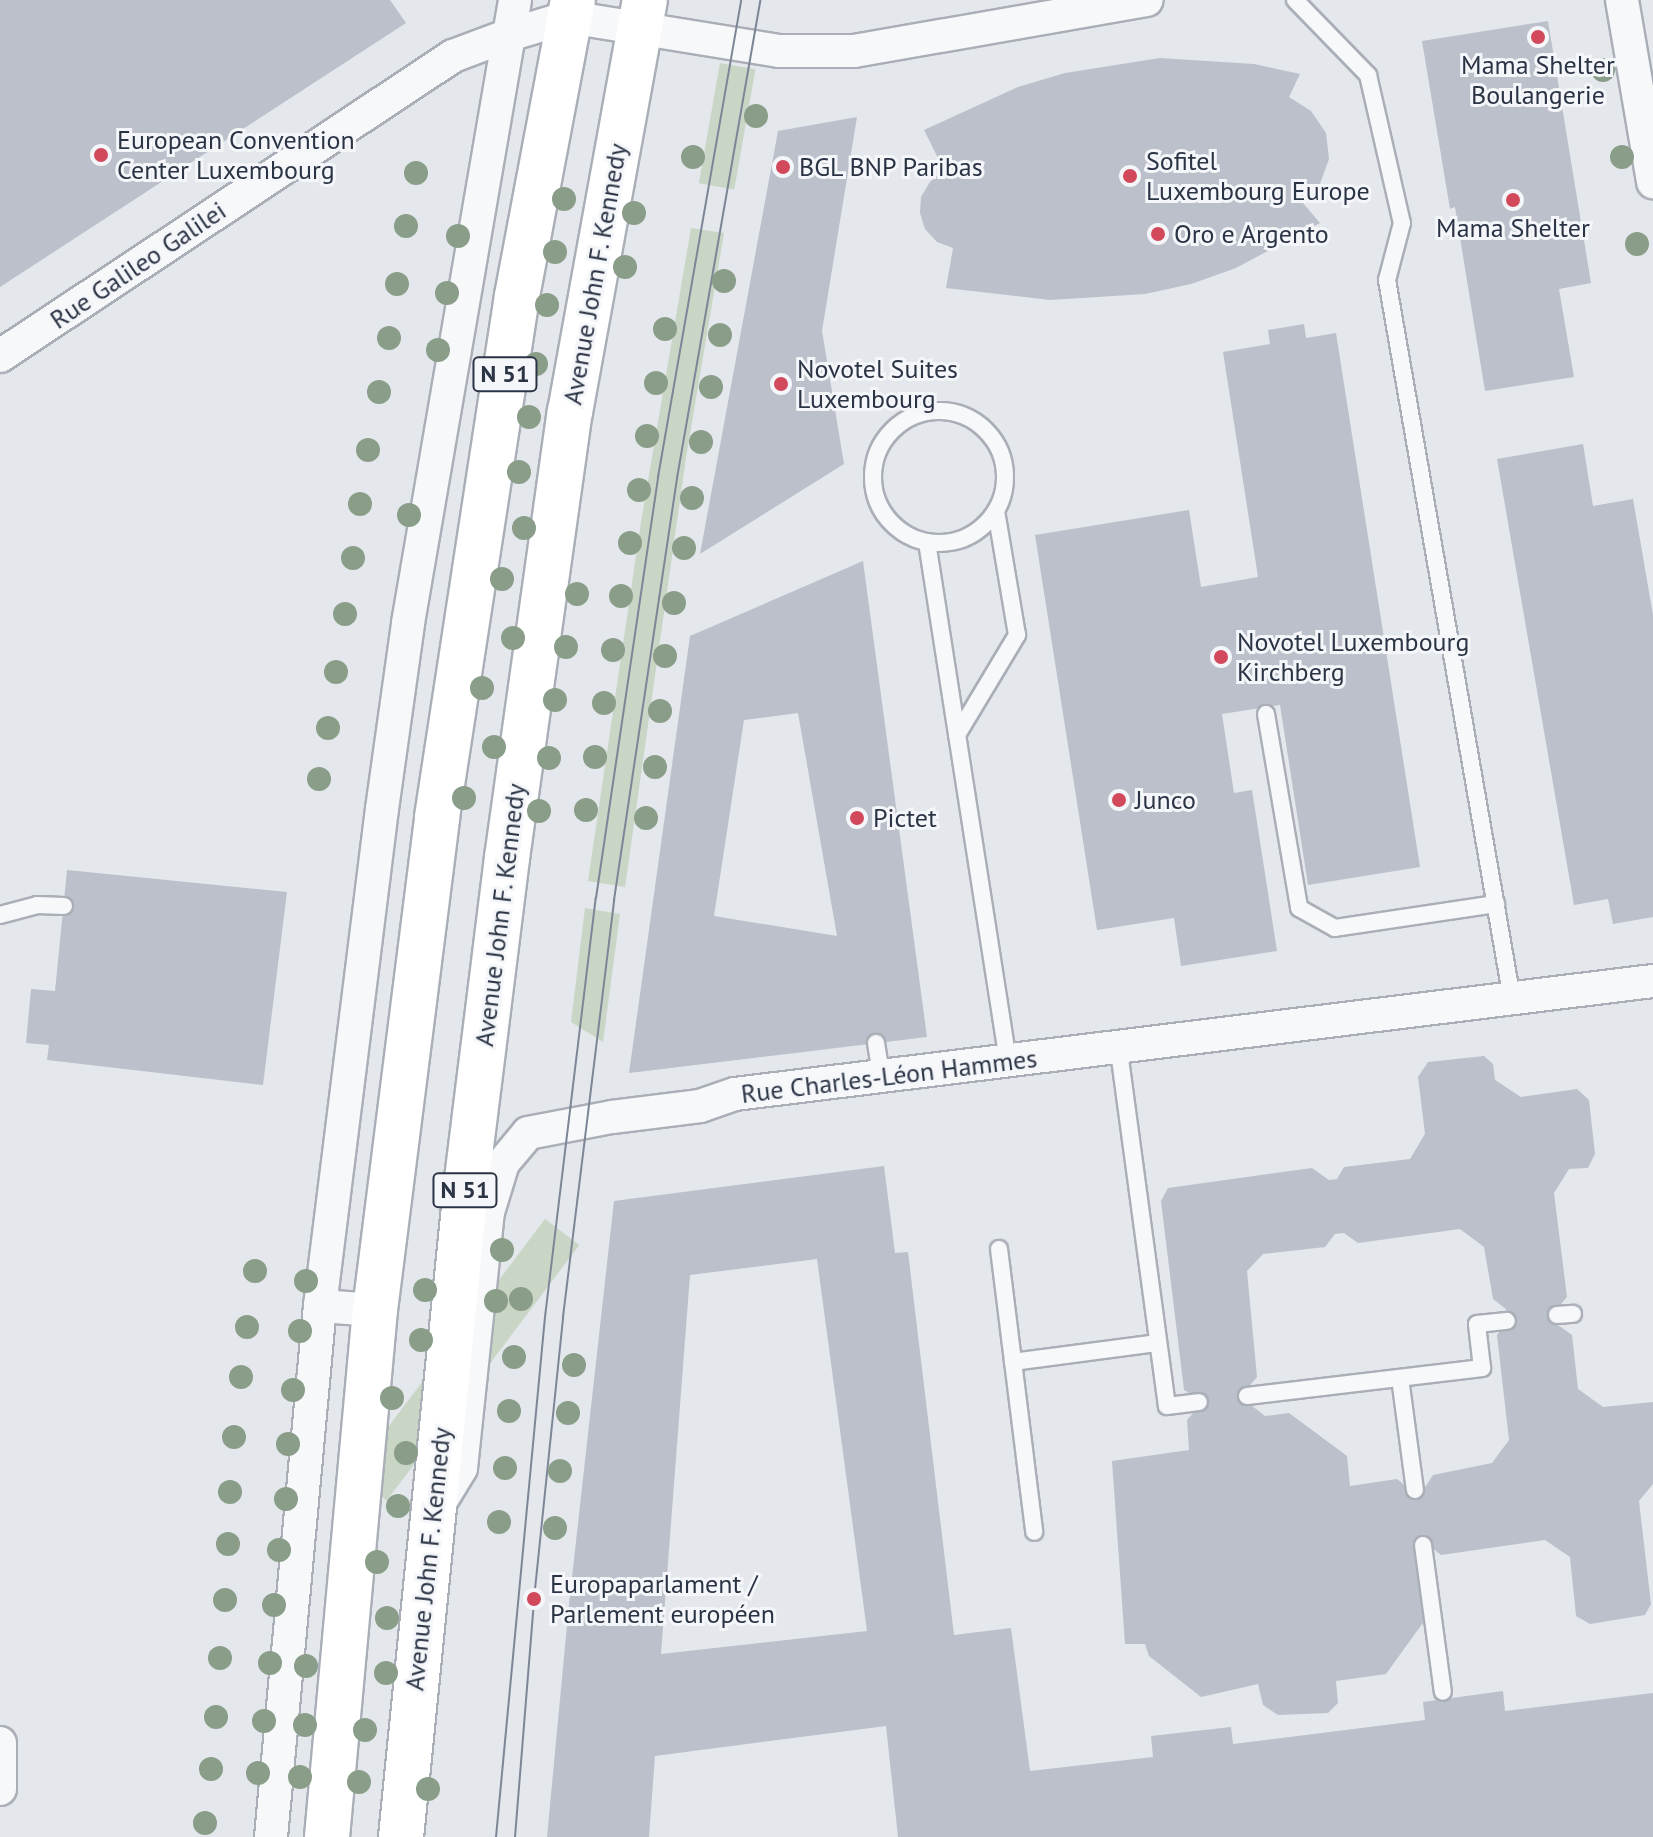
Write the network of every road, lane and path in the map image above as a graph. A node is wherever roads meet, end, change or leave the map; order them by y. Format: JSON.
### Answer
{"nodes":[{"id":1,"x":515,"y":0,"type":"edge"},
{"id":2,"x":1147,"y":0,"type":"edge"},
{"id":3,"x":1295,"y":0,"type":"edge"},
{"id":4,"x":1622,"y":0,"type":"edge"},
{"id":5,"x":566,"y":6,"type":"edge"},
{"id":6,"x":643,"y":14,"type":"edge"},
{"id":7,"x":509,"y":35,"type":"junction"},
{"id":8,"x":1653,"y":182,"type":"edge"},
{"id":9,"x":0,"y":356,"type":"edge"},
{"id":10,"x":996,"y":511,"type":"junction"},
{"id":11,"x":927,"y":542,"type":"junction"},
{"id":12,"x":1266,"y":714,"type":"dead end"},
{"id":13,"x":957,"y":735,"type":"junction"},
{"id":14,"x":1496,"y":904,"type":"junction"},
{"id":15,"x":64,"y":906,"type":"dead end"},
{"id":16,"x":0,"y":915,"type":"edge"},
{"id":17,"x":1653,"y":981,"type":"edge"},
{"id":18,"x":1512,"y":999,"type":"junction"},
{"id":19,"x":876,"y":1043,"type":"dead end"},
{"id":20,"x":1118,"y":1044,"type":"junction"},
{"id":21,"x":1008,"y":1061,"type":"junction"},
{"id":22,"x":881,"y":1076,"type":"junction"},
{"id":23,"x":999,"y":1249,"type":"dead end"},
{"id":24,"x":320,"y":1306,"type":"junction"},
{"id":25,"x":375,"y":1310,"type":"junction"},
{"id":26,"x":1507,"y":1321,"type":"dead end"},
{"id":27,"x":1158,"y":1343,"type":"junction"},
{"id":28,"x":1013,"y":1362,"type":"junction"},
{"id":29,"x":1400,"y":1378,"type":"junction"},
{"id":30,"x":1247,"y":1396,"type":"dead end"},
{"id":31,"x":1199,"y":1402,"type":"dead end"},
{"id":32,"x":1415,"y":1490,"type":"dead end"},
{"id":33,"x":432,"y":1516,"type":"junction"},
{"id":34,"x":1034,"y":1532,"type":"dead end"},
{"id":35,"x":1423,"y":1545,"type":"dead end"},
{"id":36,"x":1443,"y":1692,"type":"dead end"},
{"id":37,"x":0,"y":1743,"type":"edge"},
{"id":38,"x":0,"y":1789,"type":"edge"},
{"id":39,"x":271,"y":1837,"type":"edge"},
{"id":40,"x":327,"y":1837,"type":"edge"},
{"id":41,"x":401,"y":1837,"type":"edge"}],
"edges":[{"from":1,"to":7,"type":"street"},
{"from":2,"to":6,"type":"street"},
{"from":3,"to":14,"type":"lane"},
{"from":4,"to":8,"type":"street"},
{"from":5,"to":6,"type":"street"},
{"from":5,"to":7,"type":"street","name":"Rue Galileo Galilei"},
{"from":5,"to":25,"type":"main road","number":"N 51"},
{"from":6,"to":33,"type":"main road","name":"Avenue John F. Kennedy","number":"N 51"},
{"from":7,"to":9,"type":"street","name":"Rue Galileo Galilei"},
{"from":7,"to":24,"type":"street"},
{"from":10,"to":11,"type":"lane"},
{"from":10,"to":11,"type":"lane"},
{"from":10,"to":13,"type":"lane"},
{"from":11,"to":13,"type":"lane"},
{"from":12,"to":14,"type":"lane"},
{"from":13,"to":21,"type":"lane"},
{"from":14,"to":18,"type":"lane"},
{"from":15,"to":16,"type":"lane"},
{"from":17,"to":18,"type":"street","name":"Rue Charles-Léon Hammes"},
{"from":18,"to":20,"type":"street","name":"Rue Charles-Léon Hammes"},
{"from":19,"to":22,"type":"lane"},
{"from":20,"to":21,"type":"street","name":"Rue Charles-Léon Hammes"},
{"from":20,"to":27,"type":"lane"},
{"from":21,"to":22,"type":"street","name":"Rue Charles-Léon Hammes"},
{"from":22,"to":33,"type":"street","name":"Rue Charles-Léon Hammes"},
{"from":23,"to":28,"type":"lane"},
{"from":24,"to":25,"type":"street"},
{"from":24,"to":39,"type":"street"},
{"from":25,"to":40,"type":"main road","number":"N 51"},
{"from":26,"to":29,"type":"lane"},
{"from":27,"to":28,"type":"lane"},
{"from":27,"to":31,"type":"lane"},
{"from":28,"to":34,"type":"lane"},
{"from":29,"to":30,"type":"lane"},
{"from":29,"to":32,"type":"lane"},
{"from":33,"to":41,"type":"main road","name":"Avenue John F. Kennedy","number":"N 51"},
{"from":35,"to":36,"type":"lane"},
{"from":37,"to":38,"type":"street"}]}
